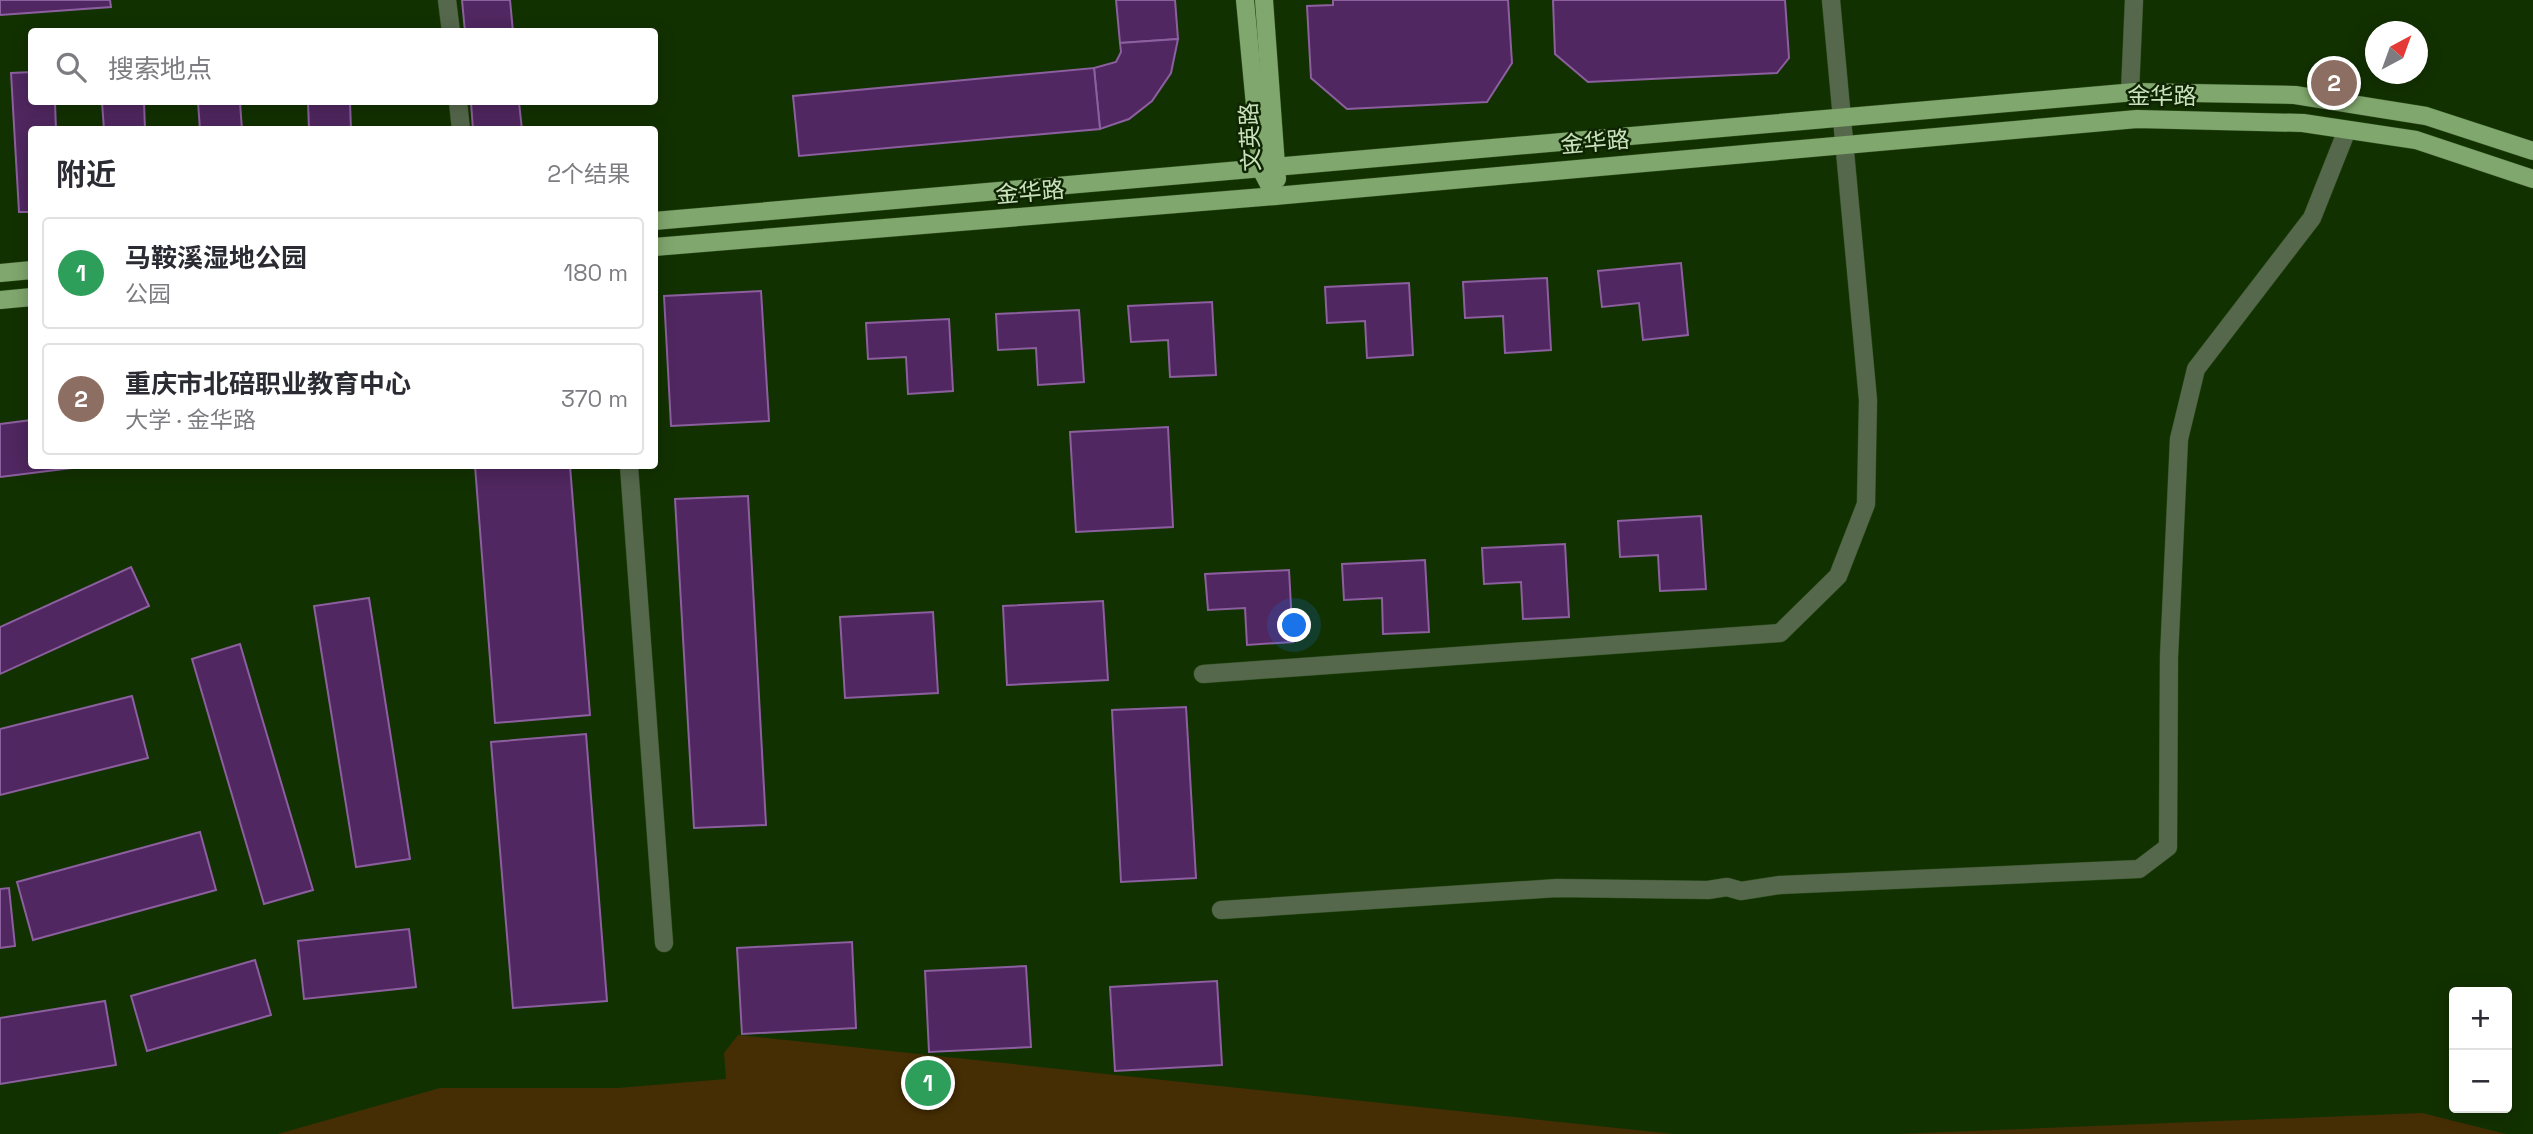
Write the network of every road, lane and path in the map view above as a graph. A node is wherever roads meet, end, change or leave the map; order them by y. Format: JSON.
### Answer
{"nodes":[{"id":1,"x":447,"y":0,"type":"edge"},
{"id":2,"x":1245,"y":0,"type":"edge"},
{"id":3,"x":1264,"y":0,"type":"edge"},
{"id":4,"x":1831,"y":0,"type":"edge"},
{"id":5,"x":2134,"y":0,"type":"edge"},
{"id":6,"x":450,"y":28,"type":"edge"},
{"id":7,"x":2130,"y":92,"type":"junction"},
{"id":8,"x":458,"y":105,"type":"edge"},
{"id":9,"x":1842,"y":117,"type":"junction"},
{"id":10,"x":461,"y":126,"type":"edge"},
{"id":11,"x":2347,"y":130,"type":"junction"},
{"id":12,"x":1844,"y":145,"type":"junction"},
{"id":13,"x":2533,"y":151,"type":"edge"},
{"id":14,"x":1270,"y":168,"type":"junction"},
{"id":15,"x":2533,"y":178,"type":"edge"},
{"id":16,"x":1276,"y":196,"type":"junction"},
{"id":17,"x":658,"y":221,"type":"edge"},
{"id":18,"x":658,"y":247,"type":"edge"},
{"id":19,"x":28,"y":270,"type":"edge"},
{"id":20,"x":0,"y":273,"type":"edge"},
{"id":21,"x":28,"y":297,"type":"edge"},
{"id":22,"x":0,"y":299,"type":"edge"},
{"id":23,"x":629,"y":469,"type":"edge"},
{"id":24,"x":1203,"y":674,"type":"dead end"},
{"id":25,"x":1221,"y":910,"type":"dead end"},
{"id":26,"x":664,"y":943,"type":"dead end"}],
"edges":[{"from":1,"to":6,"type":"street"},
{"from":2,"to":14,"type":"main road","name":"文英路"},
{"from":3,"to":14,"type":"main road","name":"文英路"},
{"from":4,"to":9,"type":"street"},
{"from":5,"to":7,"type":"street"},
{"from":7,"to":9,"type":"main road","name":"金华路"},
{"from":7,"to":13,"type":"main road","name":"金华路"},
{"from":8,"to":10,"type":"street"},
{"from":9,"to":12,"type":"street"},
{"from":9,"to":14,"type":"main road","name":"金华路"},
{"from":11,"to":12,"type":"main road","name":"金华路"},
{"from":11,"to":15,"type":"main road","name":"金华路"},
{"from":11,"to":25,"type":"street"},
{"from":12,"to":16,"type":"main road","name":"金华路"},
{"from":12,"to":24,"type":"street"},
{"from":14,"to":16,"type":"main road","name":"文英路"},
{"from":14,"to":17,"type":"main road","name":"金华路"},
{"from":16,"to":18,"type":"main road","name":"金华路"},
{"from":19,"to":20,"type":"main road"},
{"from":21,"to":22,"type":"main road"},
{"from":23,"to":26,"type":"street"}]}
